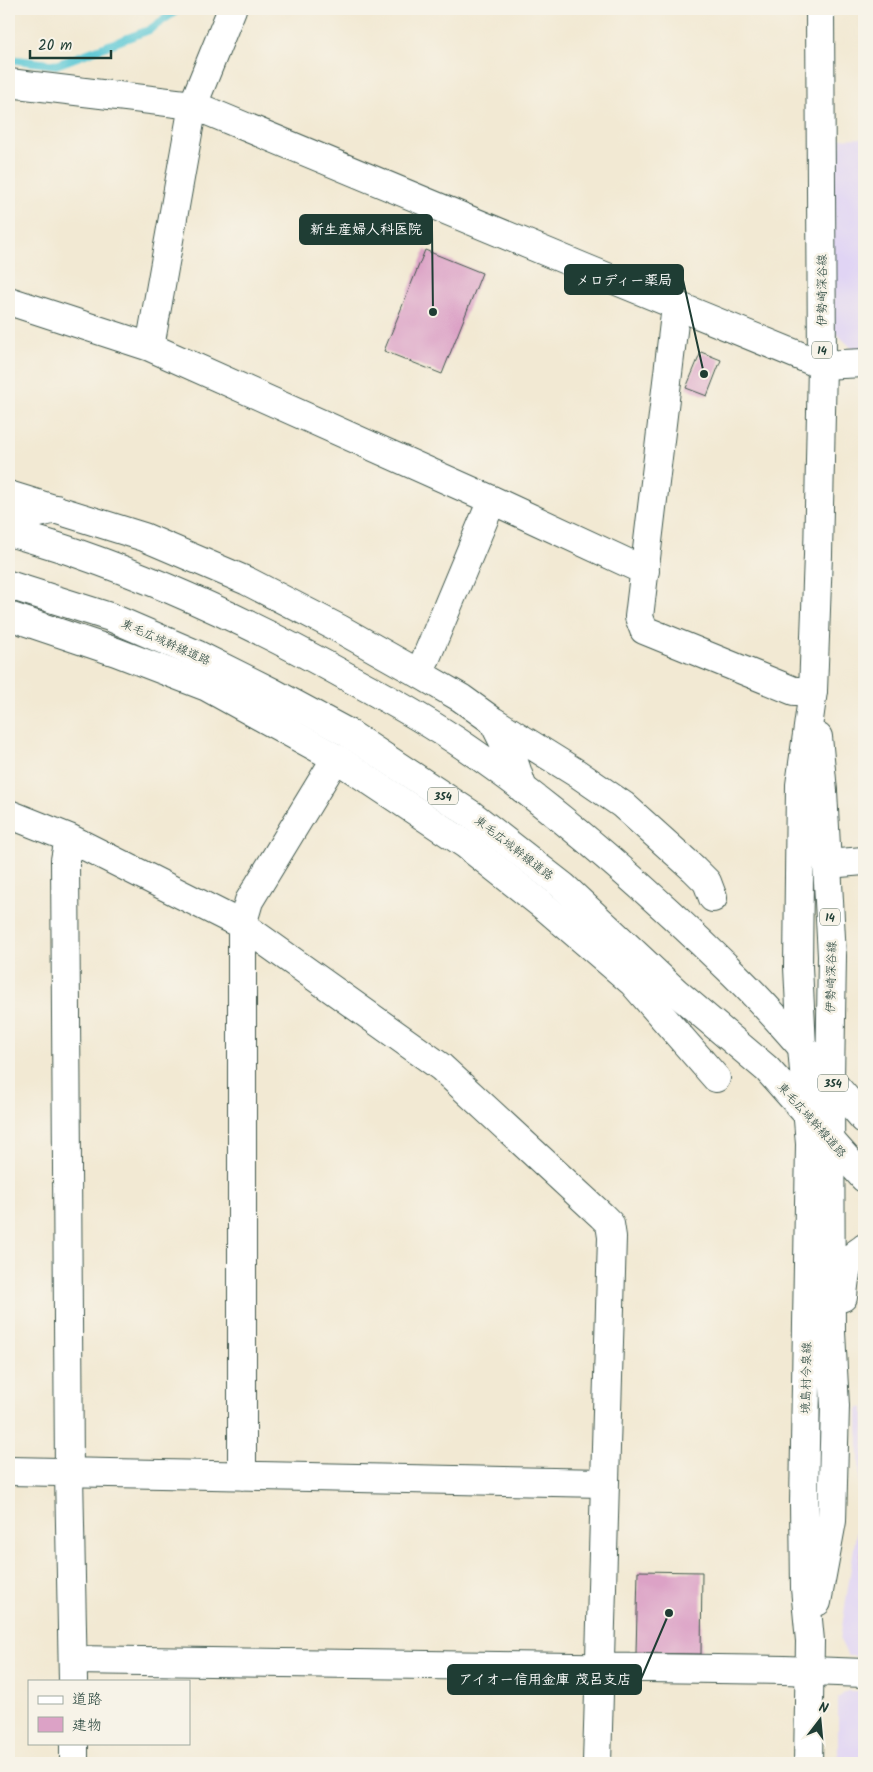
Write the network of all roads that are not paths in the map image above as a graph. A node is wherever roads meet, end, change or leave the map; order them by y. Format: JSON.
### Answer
{"nodes":[{"id":1,"x":232,"y":9,"type":"edge"},
{"id":2,"x":820,"y":9,"type":"edge"},
{"id":3,"x":9,"y":83,"type":"edge"},
{"id":4,"x":193,"y":105,"type":"junction"},
{"id":5,"x":9,"y":301,"type":"edge"},
{"id":6,"x":676,"y":306,"type":"junction"},
{"id":7,"x":150,"y":347,"type":"junction"},
{"id":8,"x":864,"y":362,"type":"edge"},
{"id":9,"x":822,"y":365,"type":"junction"},
{"id":10,"x":9,"y":495,"type":"edge"},
{"id":11,"x":492,"y":500,"type":"junction"},
{"id":12,"x":56,"y":509,"type":"junction"},
{"id":13,"x":9,"y":520,"type":"edge"},
{"id":14,"x":9,"y":532,"type":"edge"},
{"id":15,"x":645,"y":571,"type":"junction"},
{"id":16,"x":9,"y":585,"type":"edge"},
{"id":17,"x":9,"y":616,"type":"edge"},
{"id":18,"x":196,"y":654,"type":"junction"},
{"id":19,"x":418,"y":672,"type":"junction"},
{"id":20,"x":207,"y":687,"type":"junction"},
{"id":21,"x":813,"y":691,"type":"junction"},
{"id":22,"x":493,"y":721,"type":"junction"},
{"id":23,"x":336,"y":758,"type":"junction"},
{"id":24,"x":522,"y":789,"type":"junction"},
{"id":25,"x":9,"y":814,"type":"edge"},
{"id":26,"x":69,"y":838,"type":"junction"},
{"id":27,"x":864,"y":861,"type":"edge"},
{"id":28,"x":827,"y":864,"type":"junction"},
{"id":29,"x":713,"y":898,"type":"dead end"},
{"id":30,"x":242,"y":925,"type":"junction"},
{"id":31,"x":632,"y":983,"type":"junction"},
{"id":32,"x":676,"y":992,"type":"junction"},
{"id":33,"x":802,"y":1047,"type":"junction"},
{"id":34,"x":716,"y":1078,"type":"dead end"},
{"id":35,"x":830,"y":1080,"type":"junction"},
{"id":36,"x":807,"y":1114,"type":"junction"},
{"id":37,"x":864,"y":1119,"type":"edge"},
{"id":38,"x":831,"y":1143,"type":"junction"},
{"id":39,"x":864,"y":1178,"type":"edge"},
{"id":40,"x":864,"y":1248,"type":"edge"},
{"id":41,"x":835,"y":1406,"type":"junction"},
{"id":42,"x":9,"y":1471,"type":"edge"},
{"id":43,"x":69,"y":1473,"type":"junction"},
{"id":44,"x":242,"y":1476,"type":"junction"},
{"id":45,"x":604,"y":1483,"type":"junction"},
{"id":46,"x":810,"y":1641,"type":"junction"},
{"id":47,"x":601,"y":1669,"type":"junction"},
{"id":48,"x":73,"y":1670,"type":"edge"},
{"id":49,"x":809,"y":1671,"type":"junction"},
{"id":50,"x":864,"y":1673,"type":"edge"},
{"id":51,"x":74,"y":1744,"type":"edge"},
{"id":52,"x":74,"y":1763,"type":"edge"},
{"id":53,"x":597,"y":1763,"type":"edge"},
{"id":54,"x":808,"y":1763,"type":"edge"}],
"edges":[{"from":1,"to":4,"type":"main road"},
{"from":2,"to":9,"type":"main road","name":"伊勢崎深谷線","number":"14"},
{"from":3,"to":4,"type":"main road"},
{"from":4,"to":6,"type":"main road"},
{"from":4,"to":7,"type":"main road"},
{"from":5,"to":7,"type":"main road"},
{"from":6,"to":9,"type":"main road"},
{"from":6,"to":15,"type":"main road"},
{"from":7,"to":11,"type":"main road"},
{"from":8,"to":9,"type":"main road"},
{"from":9,"to":21,"type":"main road","name":"伊勢崎深谷線","number":"14"},
{"from":10,"to":12,"type":"main road"},
{"from":11,"to":15,"type":"main road"},
{"from":11,"to":19,"type":"main road"},
{"from":12,"to":13,"type":"main road"},
{"from":12,"to":19,"type":"main road"},
{"from":14,"to":24,"type":"main road","number":"354"},
{"from":15,"to":21,"type":"main road"},
{"from":16,"to":18,"type":"main road","name":"東毛広域幹線道路","number":"354"},
{"from":17,"to":20,"type":"main road"},
{"from":18,"to":20,"type":"main road"},
{"from":18,"to":32,"type":"main road","name":"東毛広域幹線道路","number":"354"},
{"from":19,"to":22,"type":"main road"},
{"from":20,"to":23,"type":"main road"},
{"from":21,"to":28,"type":"main road","name":"伊勢崎深谷線","number":"14"},
{"from":21,"to":33,"type":"main road","name":"伊勢崎深谷線","number":"14"},
{"from":22,"to":24,"type":"main road"},
{"from":22,"to":29,"type":"main road"},
{"from":23,"to":30,"type":"main road"},
{"from":23,"to":31,"type":"main road"},
{"from":24,"to":33,"type":"main road","number":"354"},
{"from":25,"to":26,"type":"main road"},
{"from":26,"to":30,"type":"main road"},
{"from":26,"to":43,"type":"main road"},
{"from":27,"to":28,"type":"main road"},
{"from":28,"to":35,"type":"main road","name":"伊勢崎深谷線","number":"14"},
{"from":30,"to":44,"type":"main road"},
{"from":30,"to":45,"type":"main road"},
{"from":31,"to":32,"type":"main road"},
{"from":31,"to":34,"type":"main road"},
{"from":32,"to":36,"type":"main road","name":"東毛広域幹線道路","number":"354"},
{"from":33,"to":35,"type":"main road","number":"354"},
{"from":33,"to":36,"type":"main road","name":"伊勢崎深谷線","number":"14"},
{"from":35,"to":37,"type":"main road","number":"354"},
{"from":35,"to":38,"type":"main road","name":"伊勢崎深谷線","number":"14"},
{"from":36,"to":38,"type":"main road","name":"東毛広域幹線道路","number":"354"},
{"from":36,"to":46,"type":"main road","name":"境島村今泉線"},
{"from":38,"to":39,"type":"main road","name":"東毛広域幹線道路","number":"354"},
{"from":38,"to":41,"type":"main road","name":"境島村今泉線"},
{"from":40,"to":41,"type":"main road"},
{"from":41,"to":46,"type":"main road","name":"境島村今泉線"},
{"from":42,"to":43,"type":"main road"},
{"from":43,"to":44,"type":"main road"},
{"from":43,"to":48,"type":"main road"},
{"from":44,"to":45,"type":"main road"},
{"from":45,"to":47,"type":"main road"},
{"from":46,"to":49,"type":"main road","name":"境島村今泉線"},
{"from":47,"to":48,"type":"main road"},
{"from":47,"to":49,"type":"main road"},
{"from":47,"to":53,"type":"main road"},
{"from":49,"to":50,"type":"main road"},
{"from":49,"to":54,"type":"main road","name":"境島村今泉線"},
{"from":51,"to":52,"type":"main road"}]}
